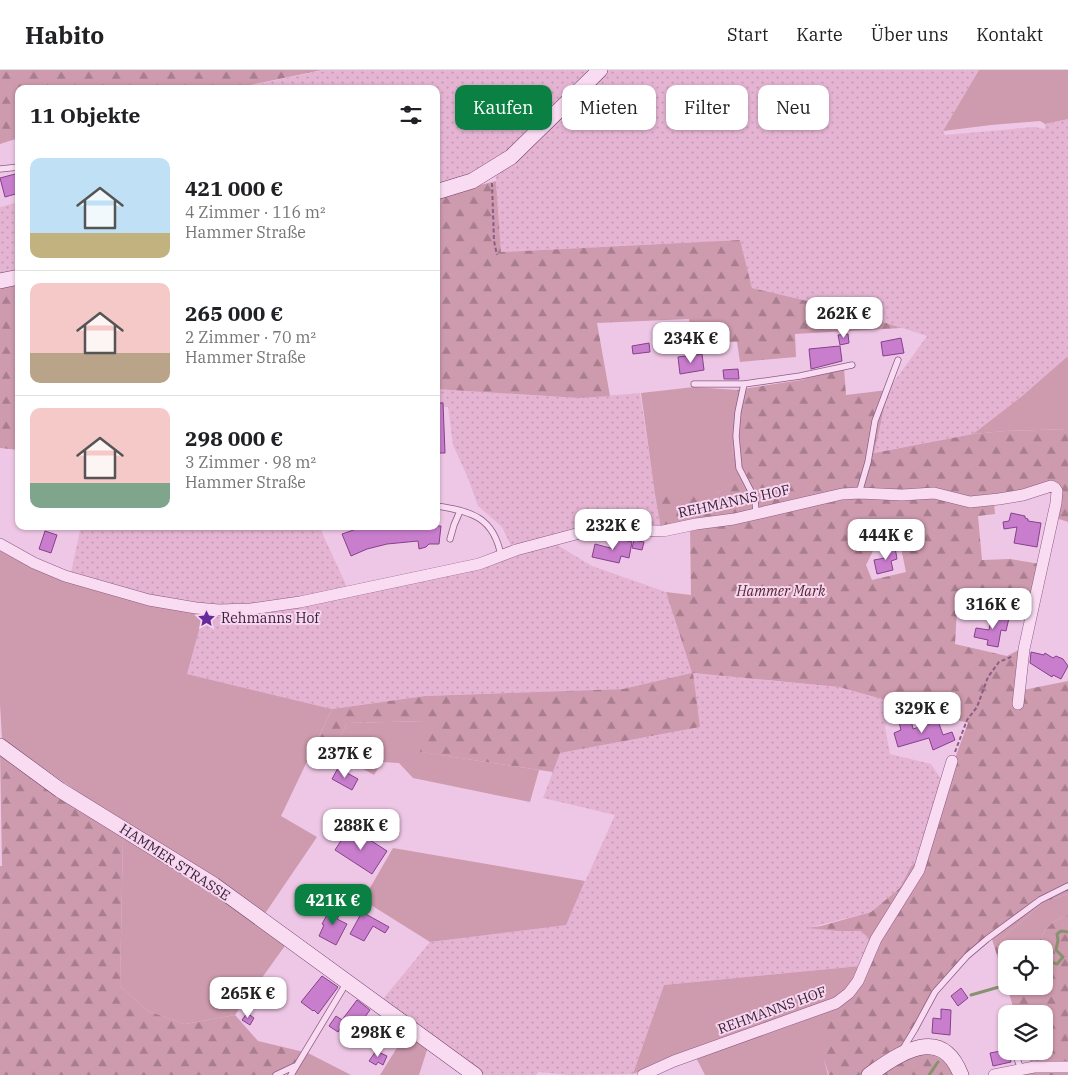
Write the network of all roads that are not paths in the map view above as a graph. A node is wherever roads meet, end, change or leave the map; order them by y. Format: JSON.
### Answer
{"nodes":[{"id":1,"x":600,"y":70,"type":"edge"},
{"id":2,"x":15,"y":167,"type":"edge"},
{"id":3,"x":0,"y":169,"type":"edge"},
{"id":4,"x":440,"y":191,"type":"edge"},
{"id":5,"x":15,"y":278,"type":"edge"},
{"id":6,"x":0,"y":281,"type":"edge"},
{"id":7,"x":898,"y":360,"type":"dead end"},
{"id":8,"x":852,"y":365,"type":"dead end"},
{"id":9,"x":694,"y":384,"type":"dead end"},
{"id":10,"x":744,"y":384,"type":"junction"},
{"id":11,"x":859,"y":492,"type":"junction"},
{"id":12,"x":440,"y":507,"type":"edge"},
{"id":13,"x":460,"y":511,"type":"junction"},
{"id":14,"x":756,"y":513,"type":"junction"},
{"id":15,"x":450,"y":539,"type":"dead end"},
{"id":16,"x":0,"y":544,"type":"edge"},
{"id":17,"x":501,"y":556,"type":"junction"},
{"id":18,"x":1018,"y":704,"type":"dead end"},
{"id":19,"x":0,"y":746,"type":"edge"},
{"id":20,"x":952,"y":761,"type":"road end"},
{"id":21,"x":1068,"y":886,"type":"edge"},
{"id":22,"x":347,"y":982,"type":"junction"},
{"id":23,"x":898,"y":1056,"type":"junction"},
{"id":24,"x":1018,"y":1060,"type":"edge"},
{"id":25,"x":300,"y":1061,"type":"junction"},
{"id":26,"x":1064,"y":1066,"type":"edge"},
{"id":27,"x":1021,"y":1069,"type":"junction"},
{"id":28,"x":276,"y":1075,"type":"edge"},
{"id":29,"x":291,"y":1075,"type":"edge"},
{"id":30,"x":475,"y":1075,"type":"edge"},
{"id":31,"x":643,"y":1075,"type":"edge"},
{"id":32,"x":869,"y":1075,"type":"edge"},
{"id":33,"x":961,"y":1075,"type":"edge"},
{"id":34,"x":994,"y":1075,"type":"edge"}],
"edges":[{"from":1,"to":4,"type":"main road"},
{"from":2,"to":3,"type":"lane"},
{"from":5,"to":6,"type":"main road"},
{"from":7,"to":11,"type":"lane"},
{"from":8,"to":10,"type":"lane"},
{"from":9,"to":10,"type":"lane"},
{"from":10,"to":14,"type":"lane"},
{"from":11,"to":14,"type":"street","name":"REHMANNS HOF"},
{"from":11,"to":18,"type":"street","name":"REHMANNS HOF"},
{"from":12,"to":13,"type":"lane"},
{"from":13,"to":15,"type":"lane"},
{"from":13,"to":17,"type":"lane"},
{"from":14,"to":17,"type":"street","name":"REHMANNS HOF"},
{"from":16,"to":17,"type":"street","name":"REHMANNS HOF"},
{"from":19,"to":22,"type":"main road","name":"HAMMER STRASSE"},
{"from":20,"to":31,"type":"street","name":"REHMANNS HOF"},
{"from":21,"to":23,"type":"lane"},
{"from":22,"to":25,"type":"lane"},
{"from":22,"to":30,"type":"main road","name":"HAMMER STRASSE"},
{"from":23,"to":32,"type":"main road"},
{"from":23,"to":33,"type":"main road"},
{"from":24,"to":27,"type":"lane"},
{"from":25,"to":28,"type":"lane"},
{"from":25,"to":29,"type":"lane"},
{"from":26,"to":27,"type":"street"},
{"from":27,"to":34,"type":"street"}]}
